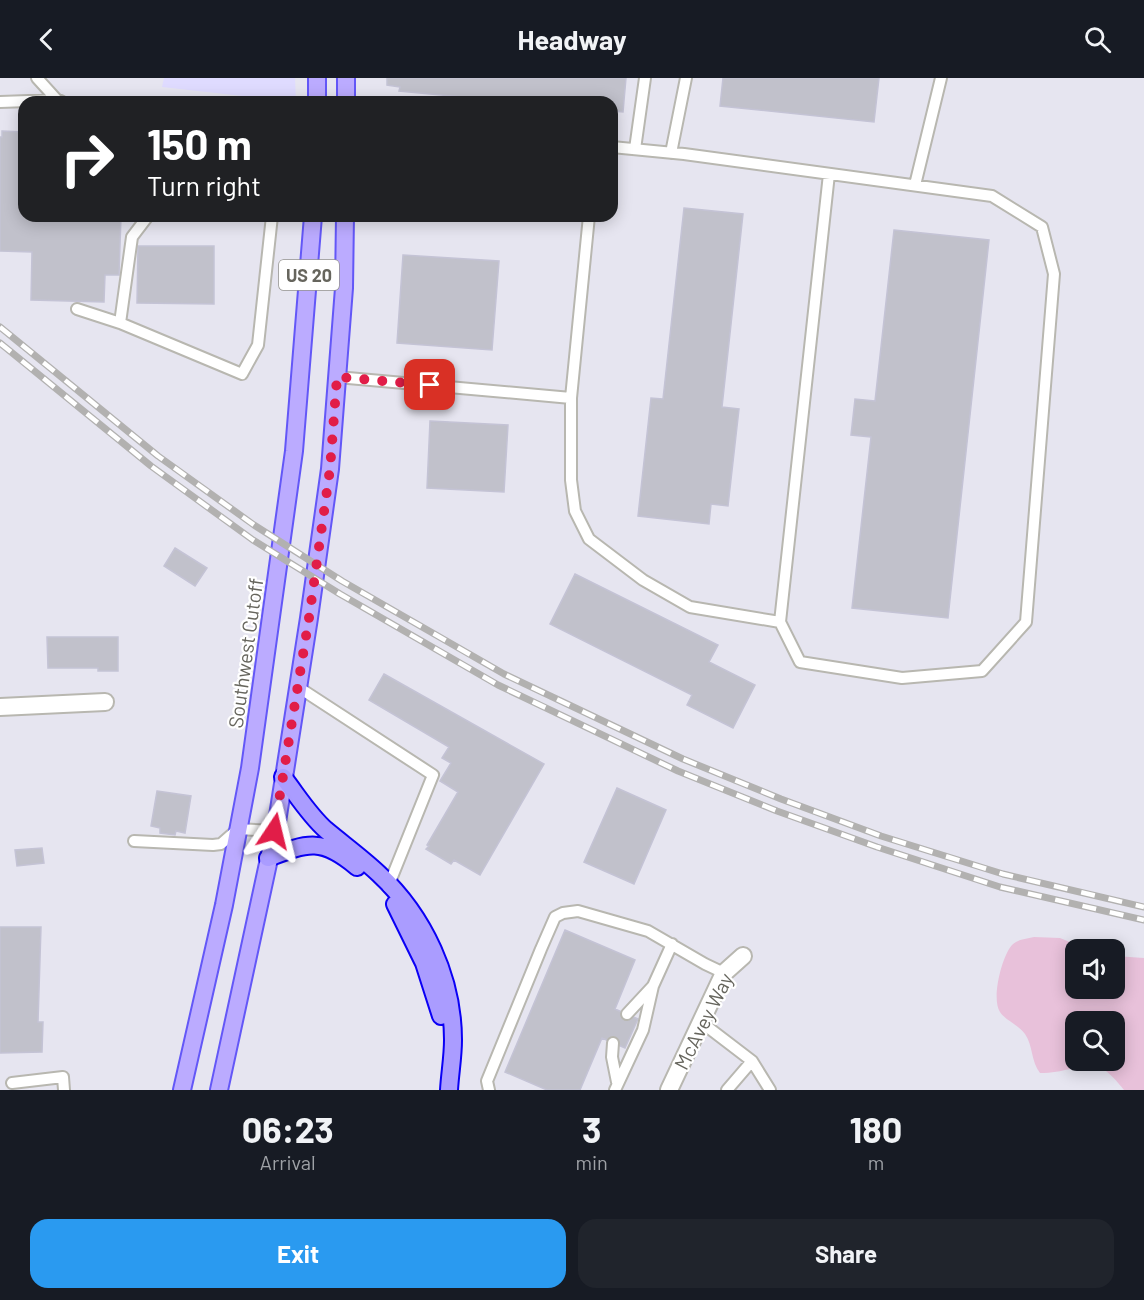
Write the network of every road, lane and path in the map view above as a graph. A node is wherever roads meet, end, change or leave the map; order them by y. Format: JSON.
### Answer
{"nodes":[{"id":1,"x":37,"y":78,"type":"edge"},
{"id":2,"x":317,"y":78,"type":"edge"},
{"id":3,"x":346,"y":78,"type":"edge"},
{"id":4,"x":645,"y":78,"type":"edge"},
{"id":5,"x":686,"y":78,"type":"edge"},
{"id":6,"x":941,"y":78,"type":"edge"},
{"id":7,"x":56,"y":96,"type":"edge"},
{"id":8,"x":317,"y":96,"type":"edge"},
{"id":9,"x":346,"y":96,"type":"edge"},
{"id":10,"x":0,"y":102,"type":"edge"},
{"id":11,"x":18,"y":102,"type":"edge"},
{"id":12,"x":618,"y":148,"type":"edge"},
{"id":13,"x":635,"y":149,"type":"junction"},
{"id":14,"x":672,"y":153,"type":"junction"},
{"id":15,"x":828,"y":174,"type":"junction"},
{"id":16,"x":915,"y":185,"type":"junction"},
{"id":17,"x":143,"y":222,"type":"edge"},
{"id":18,"x":271,"y":222,"type":"edge"},
{"id":19,"x":313,"y":222,"type":"edge"},
{"id":20,"x":345,"y":222,"type":"edge"},
{"id":21,"x":588,"y":222,"type":"edge"},
{"id":22,"x":77,"y":309,"type":"dead end"},
{"id":23,"x":120,"y":323,"type":"junction"},
{"id":24,"x":337,"y":377,"type":"junction"},
{"id":25,"x":571,"y":398,"type":"junction"},
{"id":26,"x":780,"y":622,"type":"junction"},
{"id":27,"x":298,"y":687,"type":"junction"},
{"id":28,"x":105,"y":702,"type":"dead end"},
{"id":29,"x":0,"y":707,"type":"edge"},
{"id":30,"x":284,"y":777,"type":"junction"},
{"id":31,"x":238,"y":829,"type":"junction"},
{"id":32,"x":274,"y":831,"type":"junction"},
{"id":33,"x":134,"y":841,"type":"dead end"},
{"id":34,"x":268,"y":858,"type":"junction"},
{"id":35,"x":387,"y":888,"type":"junction"},
{"id":36,"x":672,"y":944,"type":"junction"},
{"id":37,"x":742,"y":956,"type":"dead end"},
{"id":38,"x":724,"y":973,"type":"junction"},
{"id":39,"x":653,"y":986,"type":"junction"},
{"id":40,"x":627,"y":1014,"type":"dead end"},
{"id":41,"x":701,"y":1022,"type":"junction"},
{"id":42,"x":613,"y":1042,"type":"dead end"},
{"id":43,"x":752,"y":1061,"type":"junction"},
{"id":44,"x":12,"y":1083,"type":"dead end"},
{"id":45,"x":616,"y":1086,"type":"edge"},
{"id":46,"x":64,"y":1090,"type":"edge"},
{"id":47,"x":182,"y":1090,"type":"edge"},
{"id":48,"x":219,"y":1090,"type":"edge"},
{"id":49,"x":438,"y":1090,"type":"edge"},
{"id":50,"x":449,"y":1090,"type":"edge"},
{"id":51,"x":489,"y":1090,"type":"edge"},
{"id":52,"x":669,"y":1090,"type":"edge"},
{"id":53,"x":727,"y":1090,"type":"edge"},
{"id":54,"x":770,"y":1090,"type":"edge"}],
"edges":[{"from":1,"to":7,"type":"lane"},
{"from":2,"to":8,"type":"main road"},
{"from":3,"to":9,"type":"main road"},
{"from":4,"to":13,"type":"lane"},
{"from":5,"to":14,"type":"lane"},
{"from":6,"to":16,"type":"lane"},
{"from":10,"to":11,"type":"lane"},
{"from":12,"to":13,"type":"lane"},
{"from":13,"to":14,"type":"lane"},
{"from":14,"to":15,"type":"lane"},
{"from":15,"to":16,"type":"lane"},
{"from":15,"to":26,"type":"lane"},
{"from":16,"to":26,"type":"lane"},
{"from":17,"to":23,"type":"lane"},
{"from":18,"to":23,"type":"lane"},
{"from":19,"to":31,"type":"main road","name":"Southwest Cutoff","number":"US 20"},
{"from":20,"to":24,"type":"main road","number":"US 20"},
{"from":21,"to":25,"type":"lane"},
{"from":22,"to":23,"type":"lane"},
{"from":24,"to":25,"type":"lane"},
{"from":24,"to":27,"type":"main road","number":"US 20"},
{"from":25,"to":26,"type":"lane"},
{"from":27,"to":30,"type":"main road","number":"US 20"},
{"from":27,"to":35,"type":"lane"},
{"from":28,"to":29,"type":"street"},
{"from":30,"to":32,"type":"main road","number":"US 20"},
{"from":30,"to":35,"type":"highway"},
{"from":31,"to":32,"type":"lane"},
{"from":31,"to":33,"type":"lane"},
{"from":31,"to":47,"type":"main road","name":"Southwest Cutoff","number":"US 20"},
{"from":32,"to":34,"type":"main road","number":"US 20"},
{"from":34,"to":35,"type":"highway"},
{"from":34,"to":48,"type":"main road","number":"US 20"},
{"from":35,"to":49,"type":"highway"},
{"from":35,"to":50,"type":"highway"},
{"from":36,"to":38,"type":"lane"},
{"from":36,"to":39,"type":"lane"},
{"from":36,"to":51,"type":"lane"},
{"from":37,"to":38,"type":"street","name":"McAvey Way"},
{"from":38,"to":41,"type":"street","name":"McAvey Way"},
{"from":39,"to":40,"type":"lane"},
{"from":39,"to":45,"type":"lane"},
{"from":41,"to":43,"type":"lane"},
{"from":41,"to":52,"type":"street","name":"McAvey Way"},
{"from":42,"to":45,"type":"lane"},
{"from":43,"to":53,"type":"lane"},
{"from":43,"to":54,"type":"lane"},
{"from":44,"to":46,"type":"lane"}]}
